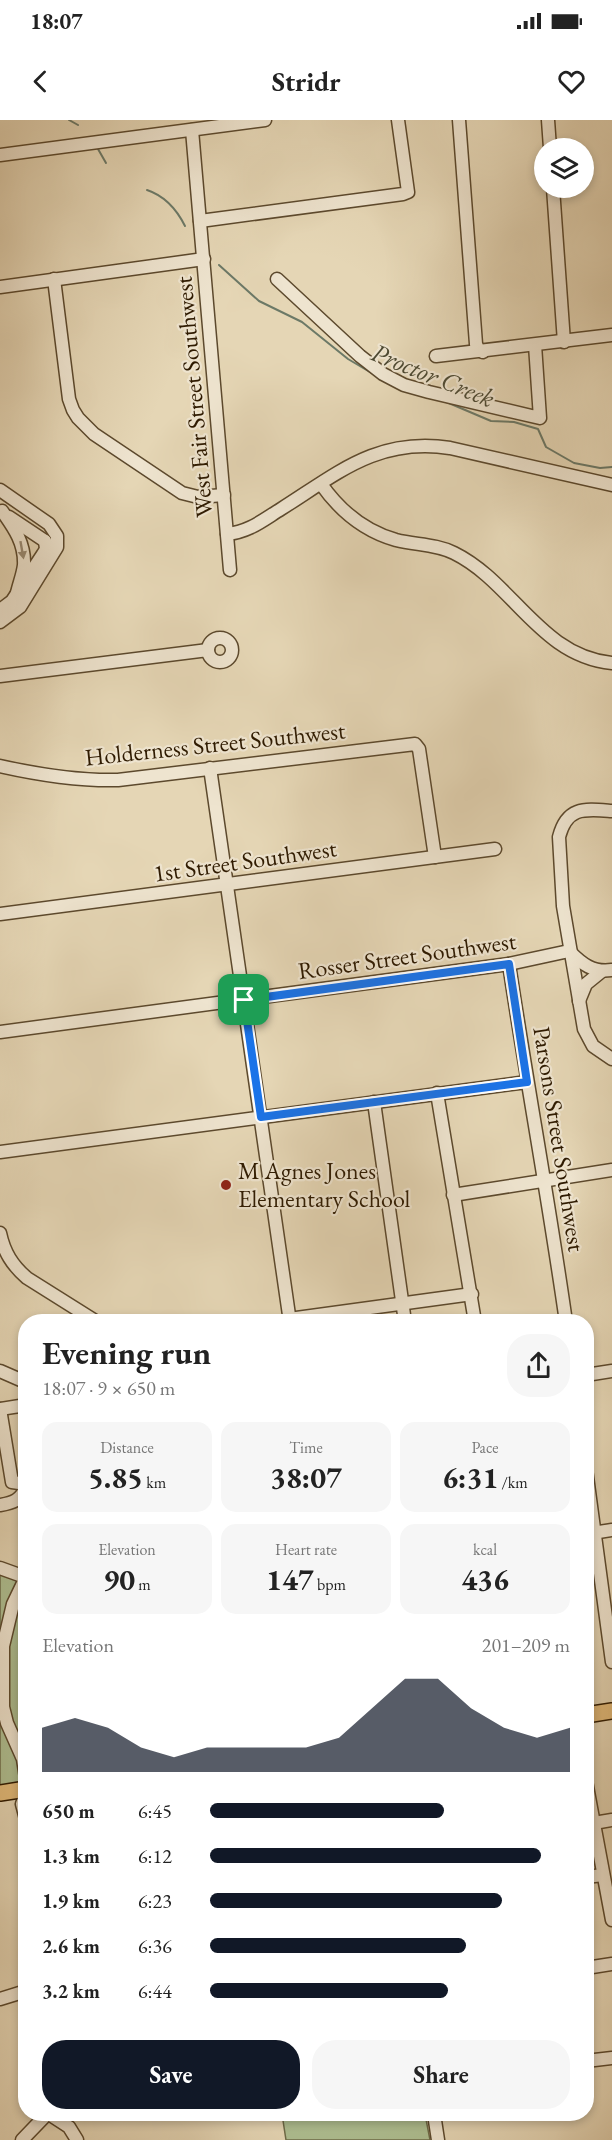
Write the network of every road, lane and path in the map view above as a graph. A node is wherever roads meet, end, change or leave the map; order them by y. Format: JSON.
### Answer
{"nodes":[{"id":1,"x":265,"y":120,"type":"edge"},
{"id":2,"x":398,"y":120,"type":"edge"},
{"id":3,"x":459,"y":120,"type":"edge"},
{"id":4,"x":548,"y":120,"type":"edge"},
{"id":5,"x":192,"y":130,"type":"junction"},
{"id":6,"x":549,"y":138,"type":"edge"},
{"id":7,"x":0,"y":155,"type":"edge"},
{"id":8,"x":554,"y":198,"type":"edge"},
{"id":9,"x":200,"y":221,"type":"junction"},
{"id":10,"x":204,"y":259,"type":"junction"},
{"id":11,"x":54,"y":279,"type":"junction"},
{"id":12,"x":277,"y":279,"type":"dead end"},
{"id":13,"x":0,"y":286,"type":"edge"},
{"id":14,"x":612,"y":335,"type":"edge"},
{"id":15,"x":564,"y":342,"type":"junction"},
{"id":16,"x":535,"y":345,"type":"junction"},
{"id":17,"x":483,"y":352,"type":"junction"},
{"id":18,"x":436,"y":356,"type":"dead end"},
{"id":19,"x":321,"y":484,"type":"junction"},
{"id":20,"x":612,"y":485,"type":"edge"},
{"id":21,"x":0,"y":490,"type":"edge"},
{"id":22,"x":224,"y":495,"type":"junction"},
{"id":23,"x":1,"y":511,"type":"edge"},
{"id":24,"x":227,"y":534,"type":"junction"},
{"id":25,"x":57,"y":536,"type":"junction"},
{"id":26,"x":45,"y":541,"type":"junction"},
{"id":27,"x":230,"y":570,"type":"dead end"},
{"id":28,"x":16,"y":593,"type":"junction"},
{"id":29,"x":0,"y":610,"type":"edge"},
{"id":30,"x":0,"y":622,"type":"edge"},
{"id":31,"x":208,"y":650,"type":"dead end"},
{"id":32,"x":612,"y":663,"type":"edge"},
{"id":33,"x":0,"y":676,"type":"edge"},
{"id":34,"x":0,"y":766,"type":"edge"},
{"id":35,"x":210,"y":768,"type":"junction"},
{"id":36,"x":612,"y":811,"type":"edge"},
{"id":37,"x":495,"y":849,"type":"dead end"},
{"id":38,"x":435,"y":857,"type":"junction"},
{"id":39,"x":227,"y":884,"type":"junction"},
{"id":40,"x":0,"y":914,"type":"edge"},
{"id":41,"x":569,"y":951,"type":"junction"},
{"id":42,"x":509,"y":964,"type":"junction"},
{"id":43,"x":607,"y":971,"type":"edge"},
{"id":44,"x":244,"y":1000,"type":"junction"},
{"id":45,"x":578,"y":1002,"type":"junction"},
{"id":46,"x":0,"y":1032,"type":"edge"},
{"id":47,"x":612,"y":1059,"type":"edge"},
{"id":48,"x":527,"y":1082,"type":"junction"},
{"id":49,"x":437,"y":1093,"type":"junction"},
{"id":50,"x":374,"y":1102,"type":"junction"},
{"id":51,"x":261,"y":1117,"type":"junction"},
{"id":52,"x":0,"y":1152,"type":"edge"},
{"id":53,"x":612,"y":1170,"type":"edge"},
{"id":54,"x":546,"y":1180,"type":"junction"},
{"id":55,"x":453,"y":1195,"type":"junction"},
{"id":56,"x":0,"y":1233,"type":"edge"},
{"id":57,"x":472,"y":1294,"type":"junction"},
{"id":58,"x":402,"y":1303,"type":"junction"},
{"id":59,"x":79,"y":1314,"type":"edge"},
{"id":60,"x":289,"y":1314,"type":"edge"},
{"id":61,"x":330,"y":1314,"type":"edge"},
{"id":62,"x":404,"y":1314,"type":"edge"},
{"id":63,"x":474,"y":1314,"type":"edge"},
{"id":64,"x":565,"y":1314,"type":"edge"},
{"id":65,"x":0,"y":1371,"type":"edge"},
{"id":66,"x":612,"y":1371,"type":"edge"},
{"id":67,"x":594,"y":1374,"type":"edge"},
{"id":68,"x":18,"y":1380,"type":"edge"},
{"id":69,"x":18,"y":1407,"type":"edge"},
{"id":70,"x":0,"y":1409,"type":"edge"},
{"id":71,"x":18,"y":1483,"type":"edge"},
{"id":72,"x":18,"y":1499,"type":"edge"},
{"id":73,"x":0,"y":1505,"type":"edge"},
{"id":74,"x":612,"y":1530,"type":"edge"},
{"id":75,"x":594,"y":1533,"type":"edge"},
{"id":76,"x":594,"y":1551,"type":"edge"},
{"id":77,"x":0,"y":1568,"type":"edge"},
{"id":78,"x":18,"y":1574,"type":"edge"},
{"id":79,"x":18,"y":1595,"type":"edge"},
{"id":80,"x":612,"y":1662,"type":"edge"},
{"id":81,"x":612,"y":1711,"type":"edge"},
{"id":82,"x":594,"y":1714,"type":"edge"},
{"id":83,"x":18,"y":1748,"type":"edge"},
{"id":84,"x":18,"y":1792,"type":"edge"},
{"id":85,"x":0,"y":1793,"type":"edge"},
{"id":86,"x":612,"y":1820,"type":"edge"},
{"id":87,"x":594,"y":1823,"type":"joint"},
{"id":88,"x":603,"y":1875,"type":"junction"},
{"id":89,"x":594,"y":1876,"type":"edge"},
{"id":90,"x":612,"y":1920,"type":"edge"},
{"id":91,"x":612,"y":1964,"type":"edge"},
{"id":92,"x":594,"y":1967,"type":"edge"},
{"id":93,"x":18,"y":1993,"type":"edge"},
{"id":94,"x":0,"y":1999,"type":"edge"},
{"id":95,"x":612,"y":2058,"type":"edge"},
{"id":96,"x":594,"y":2060,"type":"edge"},
{"id":97,"x":41,"y":2121,"type":"edge"},
{"id":98,"x":59,"y":2121,"type":"edge"},
{"id":99,"x":435,"y":2121,"type":"edge"},
{"id":100,"x":22,"y":2140,"type":"edge"},
{"id":101,"x":77,"y":2140,"type":"edge"},
{"id":102,"x":438,"y":2140,"type":"edge"}],
"edges":[{"from":1,"to":5,"type":"street"},
{"from":2,"to":9,"type":"street"},
{"from":3,"to":17,"type":"street"},
{"from":4,"to":6,"type":"street"},
{"from":5,"to":7,"type":"street"},
{"from":5,"to":9,"type":"street","name":"West Fair Street Southwest"},
{"from":8,"to":15,"type":"street"},
{"from":9,"to":10,"type":"street","name":"West Fair Street Southwest"},
{"from":10,"to":11,"type":"street"},
{"from":10,"to":22,"type":"street","name":"West Fair Street Southwest"},
{"from":11,"to":13,"type":"street"},
{"from":11,"to":22,"type":"street"},
{"from":12,"to":16,"type":"street"},
{"from":14,"to":15,"type":"street"},
{"from":15,"to":16,"type":"street"},
{"from":16,"to":17,"type":"street"},
{"from":17,"to":18,"type":"street"},
{"from":19,"to":20,"type":"street"},
{"from":19,"to":24,"type":"street"},
{"from":19,"to":32,"type":"street"},
{"from":21,"to":25,"type":"street"},
{"from":22,"to":24,"type":"street","name":"West Fair Street Southwest"},
{"from":23,"to":26,"type":"street"},
{"from":23,"to":28,"type":"street","one_way":true},
{"from":24,"to":27,"type":"street","name":"West Fair Street Southwest"},
{"from":25,"to":26,"type":"street"},
{"from":25,"to":30,"type":"street"},
{"from":26,"to":28,"type":"street"},
{"from":28,"to":29,"type":"street"},
{"from":31,"to":33,"type":"street"},
{"from":34,"to":35,"type":"street","name":"Holderness Street Southwest"},
{"from":35,"to":38,"type":"street","name":"Holderness Street Southwest"},
{"from":35,"to":39,"type":"street"},
{"from":36,"to":41,"type":"street"},
{"from":37,"to":38,"type":"street","name":"1st Street Southwest"},
{"from":38,"to":39,"type":"street","name":"1st Street Southwest"},
{"from":39,"to":40,"type":"street","name":"1st Street Southwest"},
{"from":39,"to":44,"type":"street"},
{"from":41,"to":42,"type":"street","name":"Rosser Street Southwest"},
{"from":41,"to":43,"type":"street"},
{"from":41,"to":45,"type":"street"},
{"from":42,"to":44,"type":"street","name":"Rosser Street Southwest"},
{"from":42,"to":48,"type":"street","name":"Parsons Street Southwest"},
{"from":43,"to":45,"type":"street"},
{"from":44,"to":46,"type":"street","name":"Rosser Street Southwest"},
{"from":44,"to":51,"type":"street"},
{"from":45,"to":47,"type":"street"},
{"from":48,"to":49,"type":"street"},
{"from":48,"to":54,"type":"street","name":"Parsons Street Southwest"},
{"from":49,"to":50,"type":"street"},
{"from":49,"to":55,"type":"street"},
{"from":50,"to":51,"type":"street"},
{"from":50,"to":58,"type":"street"},
{"from":51,"to":52,"type":"street"},
{"from":51,"to":60,"type":"street"},
{"from":53,"to":54,"type":"street"},
{"from":54,"to":55,"type":"street"},
{"from":54,"to":64,"type":"street","name":"Parsons Street Southwest"},
{"from":55,"to":57,"type":"street"},
{"from":56,"to":59,"type":"street"},
{"from":57,"to":58,"type":"street"},
{"from":57,"to":63,"type":"street"},
{"from":58,"to":61,"type":"street"},
{"from":58,"to":62,"type":"street"},
{"from":65,"to":68,"type":"street"},
{"from":66,"to":67,"type":"street"},
{"from":69,"to":70,"type":"street"},
{"from":70,"to":71,"type":"street"},
{"from":72,"to":73,"type":"street"},
{"from":74,"to":75,"type":"street"},
{"from":76,"to":80,"type":"street"},
{"from":77,"to":78,"type":"street"},
{"from":79,"to":83,"type":"street"},
{"from":81,"to":82,"type":"main road"},
{"from":84,"to":85,"type":"main road"},
{"from":86,"to":87,"type":"street"},
{"from":87,"to":88,"type":"street"},
{"from":88,"to":89,"type":"street"},
{"from":88,"to":90,"type":"street"},
{"from":91,"to":92,"type":"street"},
{"from":93,"to":94,"type":"street"},
{"from":95,"to":96,"type":"street"},
{"from":97,"to":100,"type":"street"},
{"from":98,"to":101,"type":"street"},
{"from":99,"to":102,"type":"street"}]}
